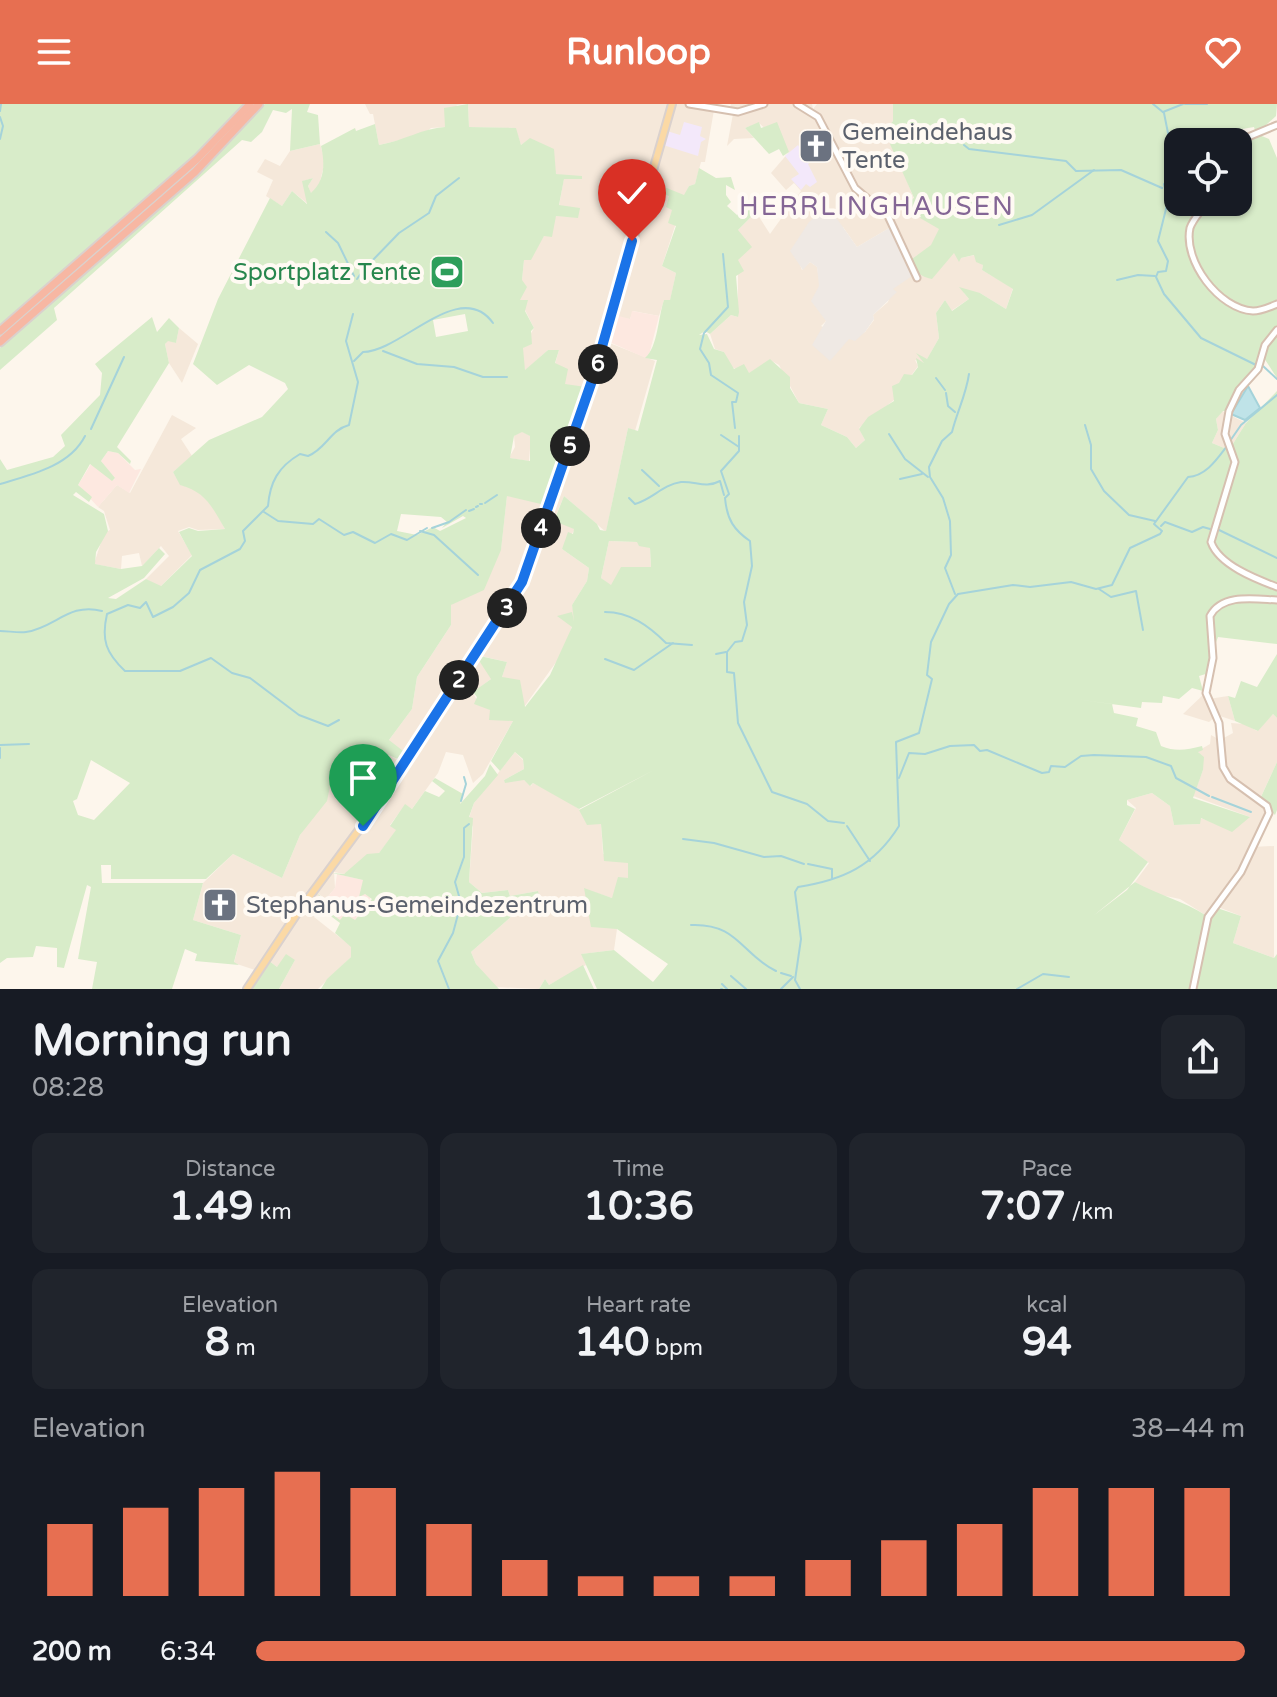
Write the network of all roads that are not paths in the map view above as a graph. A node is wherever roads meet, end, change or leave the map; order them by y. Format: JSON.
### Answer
{"nodes":[{"id":1,"x":250,"y":104,"type":"edge"},
{"id":2,"x":259,"y":104,"type":"edge"},
{"id":3,"x":672,"y":104,"type":"edge"},
{"id":4,"x":689,"y":104,"type":"edge"},
{"id":5,"x":764,"y":104,"type":"edge"},
{"id":6,"x":797,"y":104,"type":"edge"},
{"id":7,"x":1277,"y":125,"type":"edge"},
{"id":8,"x":1252,"y":135,"type":"edge"},
{"id":9,"x":1199,"y":216,"type":"edge"},
{"id":10,"x":917,"y":278,"type":"dead end"},
{"id":11,"x":1277,"y":304,"type":"edge"},
{"id":12,"x":1277,"y":330,"type":"edge"},
{"id":13,"x":0,"y":331,"type":"edge"},
{"id":14,"x":0,"y":342,"type":"edge"},
{"id":15,"x":1277,"y":587,"type":"edge"},
{"id":16,"x":1277,"y":600,"type":"edge"},
{"id":17,"x":247,"y":989,"type":"edge"},
{"id":18,"x":1193,"y":989,"type":"edge"}],
"edges":[{"from":1,"to":13,"type":"highway"},
{"from":2,"to":14,"type":"highway"},
{"from":3,"to":17,"type":"main road"},
{"from":4,"to":5,"type":"street"},
{"from":6,"to":10,"type":"street"},
{"from":7,"to":8,"type":"street"},
{"from":9,"to":11,"type":"street"},
{"from":12,"to":15,"type":"street"},
{"from":16,"to":18,"type":"street"}]}
